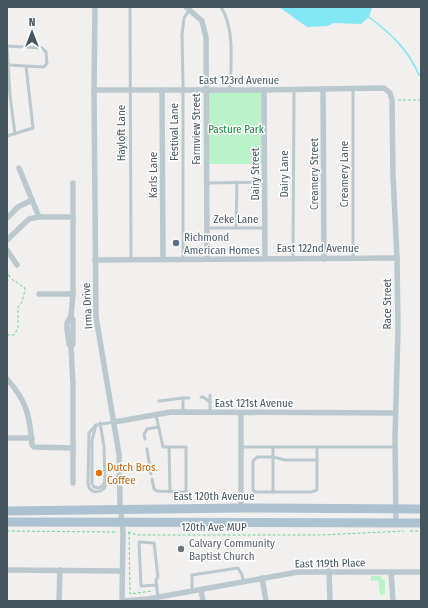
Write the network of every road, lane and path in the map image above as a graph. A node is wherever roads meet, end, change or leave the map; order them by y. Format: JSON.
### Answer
{"nodes":[{"id":1,"x":95,"y":7,"type":"edge"},
{"id":2,"x":130,"y":7,"type":"edge"},
{"id":3,"x":221,"y":7,"type":"edge"},
{"id":4,"x":189,"y":8,"type":"edge"},
{"id":5,"x":7,"y":45,"type":"edge"},
{"id":6,"x":8,"y":65,"type":"junction"},
{"id":7,"x":26,"y":66,"type":"junction"},
{"id":8,"x":294,"y":89,"type":"junction"},
{"id":9,"x":324,"y":89,"type":"junction"},
{"id":10,"x":353,"y":89,"type":"junction"},
{"id":11,"x":94,"y":90,"type":"junction"},
{"id":12,"x":130,"y":90,"type":"junction"},
{"id":13,"x":162,"y":90,"type":"junction"},
{"id":14,"x":183,"y":90,"type":"junction"},
{"id":15,"x":206,"y":90,"type":"junction"},
{"id":16,"x":230,"y":90,"type":"junction"},
{"id":17,"x":264,"y":90,"type":"junction"},
{"id":18,"x":392,"y":100,"type":"junction"},
{"id":19,"x":421,"y":100,"type":"edge"},
{"id":20,"x":15,"y":134,"type":"junction"},
{"id":21,"x":7,"y":136,"type":"edge"},
{"id":22,"x":19,"y":168,"type":"dead end"},
{"id":23,"x":206,"y":182,"type":"junction"},
{"id":24,"x":237,"y":182,"type":"junction"},
{"id":25,"x":265,"y":182,"type":"junction"},
{"id":26,"x":73,"y":183,"type":"dead end"},
{"id":27,"x":32,"y":200,"type":"junction"},
{"id":28,"x":39,"y":217,"type":"junction"},
{"id":29,"x":73,"y":217,"type":"junction"},
{"id":30,"x":7,"y":218,"type":"edge"},
{"id":31,"x":206,"y":228,"type":"junction"},
{"id":32,"x":236,"y":228,"type":"junction"},
{"id":33,"x":265,"y":228,"type":"junction"},
{"id":34,"x":7,"y":240,"type":"edge"},
{"id":35,"x":7,"y":250,"type":"edge"},
{"id":36,"x":265,"y":258,"type":"junction"},
{"id":37,"x":293,"y":258,"type":"junction"},
{"id":38,"x":397,"y":258,"type":"junction"},
{"id":39,"x":132,"y":259,"type":"junction"},
{"id":40,"x":163,"y":259,"type":"junction"},
{"id":41,"x":183,"y":259,"type":"junction"},
{"id":42,"x":206,"y":259,"type":"junction"},
{"id":43,"x":324,"y":259,"type":"junction"},
{"id":44,"x":354,"y":259,"type":"junction"},
{"id":45,"x":95,"y":260,"type":"junction"},
{"id":46,"x":17,"y":265,"type":"dead end"},
{"id":47,"x":7,"y":270,"type":"edge"},
{"id":48,"x":9,"y":275,"type":"junction"},
{"id":49,"x":7,"y":277,"type":"edge"},
{"id":50,"x":39,"y":294,"type":"dead end"},
{"id":51,"x":73,"y":294,"type":"junction"},
{"id":52,"x":7,"y":335,"type":"edge"},
{"id":53,"x":7,"y":379,"type":"edge"},
{"id":54,"x":210,"y":395,"type":"dead end"},
{"id":55,"x":201,"y":397,"type":"dead end"},
{"id":56,"x":183,"y":398,"type":"junction"},
{"id":57,"x":188,"y":398,"type":"dead end"},
{"id":58,"x":159,"y":401,"type":"dead end"},
{"id":59,"x":210,"y":402,"type":"junction"},
{"id":60,"x":183,"y":412,"type":"junction"},
{"id":61,"x":210,"y":412,"type":"junction"},
{"id":62,"x":241,"y":412,"type":"junction"},
{"id":63,"x":395,"y":413,"type":"junction"},
{"id":64,"x":156,"y":415,"type":"junction"},
{"id":65,"x":114,"y":422,"type":"junction"},
{"id":66,"x":98,"y":424,"type":"junction"},
{"id":67,"x":158,"y":427,"type":"junction"},
{"id":68,"x":7,"y":438,"type":"edge"},
{"id":69,"x":32,"y":438,"type":"junction"},
{"id":70,"x":145,"y":439,"type":"dead end"},
{"id":71,"x":170,"y":447,"type":"junction"},
{"id":72,"x":241,"y":447,"type":"junction"},
{"id":73,"x":273,"y":447,"type":"junction"},
{"id":74,"x":317,"y":447,"type":"junction"},
{"id":75,"x":395,"y":447,"type":"junction"},
{"id":76,"x":73,"y":448,"type":"junction"},
{"id":77,"x":147,"y":449,"type":"dead end"},
{"id":78,"x":273,"y":457,"type":"junction"},
{"id":79,"x":317,"y":460,"type":"junction"},
{"id":80,"x":151,"y":474,"type":"dead end"},
{"id":81,"x":152,"y":479,"type":"dead end"},
{"id":82,"x":73,"y":483,"type":"dead end"},
{"id":83,"x":170,"y":492,"type":"junction"},
{"id":84,"x":273,"y":492,"type":"junction"},
{"id":85,"x":241,"y":508,"type":"junction"},
{"id":86,"x":121,"y":509,"type":"junction"},
{"id":87,"x":396,"y":509,"type":"junction"},
{"id":88,"x":421,"y":509,"type":"edge"},
{"id":89,"x":7,"y":511,"type":"edge"},
{"id":90,"x":7,"y":522,"type":"edge"},
{"id":91,"x":123,"y":522,"type":"junction"},
{"id":92,"x":396,"y":523,"type":"junction"},
{"id":93,"x":421,"y":523,"type":"edge"},
{"id":94,"x":7,"y":531,"type":"edge"},
{"id":95,"x":421,"y":531,"type":"edge"},
{"id":96,"x":123,"y":532,"type":"junction"},
{"id":97,"x":129,"y":532,"type":"junction"},
{"id":98,"x":7,"y":570,"type":"edge"},
{"id":99,"x":60,"y":570,"type":"junction"},
{"id":100,"x":122,"y":571,"type":"junction"},
{"id":101,"x":329,"y":571,"type":"junction"},
{"id":102,"x":391,"y":572,"type":"junction"},
{"id":103,"x":421,"y":572,"type":"edge"},
{"id":104,"x":262,"y":578,"type":"junction"},
{"id":105,"x":244,"y":582,"type":"junction"},
{"id":106,"x":157,"y":585,"type":"junction"},
{"id":107,"x":158,"y":590,"type":"junction"},
{"id":108,"x":202,"y":590,"type":"junction"},
{"id":109,"x":192,"y":591,"type":"junction"},
{"id":110,"x":158,"y":598,"type":"junction"},
{"id":111,"x":59,"y":601,"type":"edge"},
{"id":112,"x":122,"y":601,"type":"edge"},
{"id":113,"x":203,"y":601,"type":"edge"},
{"id":114,"x":266,"y":601,"type":"edge"},
{"id":115,"x":330,"y":601,"type":"edge"},
{"id":116,"x":393,"y":601,"type":"edge"}],
"edges":[{"from":1,"to":11,"type":"street","name":"Irma Drive"},
{"from":2,"to":12,"type":"lane","name":"Hayloft Lane"},
{"from":3,"to":16,"type":"lane"},
{"from":4,"to":14,"type":"lane","name":"Festival Lane"},
{"from":4,"to":15,"type":"street","name":"Farmview Street"},
{"from":5,"to":6,"type":"lane"},
{"from":5,"to":7,"type":"lane"},
{"from":6,"to":7,"type":"lane"},
{"from":6,"to":20,"type":"lane"},
{"from":7,"to":20,"type":"lane"},
{"from":8,"to":9,"type":"street","name":"East 123rd Avenue"},
{"from":8,"to":17,"type":"street","name":"East 123rd Avenue"},
{"from":8,"to":37,"type":"lane","name":"Dairy Lane"},
{"from":9,"to":10,"type":"street","name":"East 123rd Avenue"},
{"from":9,"to":43,"type":"street","name":"Creamery Street"},
{"from":10,"to":18,"type":"street","name":"East 123rd Avenue"},
{"from":10,"to":44,"type":"lane","name":"Creamery Lane"},
{"from":11,"to":12,"type":"street","name":"East 123rd Avenue"},
{"from":11,"to":45,"type":"street","name":"Irma Drive"},
{"from":12,"to":13,"type":"street","name":"East 123rd Avenue"},
{"from":12,"to":39,"type":"lane","name":"Hayloft Lane"},
{"from":13,"to":14,"type":"street","name":"East 123rd Avenue"},
{"from":13,"to":40,"type":"street","name":"Karls Lane"},
{"from":14,"to":15,"type":"street","name":"East 123rd Avenue"},
{"from":14,"to":41,"type":"lane","name":"Festival Lane"},
{"from":15,"to":16,"type":"street","name":"East 123rd Avenue"},
{"from":15,"to":23,"type":"street","name":"Farmview Street"},
{"from":16,"to":17,"type":"street","name":"East 123rd Avenue"},
{"from":17,"to":25,"type":"street","name":"Dairy Street"},
{"from":18,"to":19,"type":"path"},
{"from":18,"to":38,"type":"street","name":"Race Street"},
{"from":20,"to":21,"type":"lane"},
{"from":22,"to":27,"type":"street"},
{"from":23,"to":24,"type":"lane"},
{"from":23,"to":31,"type":"street","name":"Farmview Street"},
{"from":24,"to":25,"type":"lane"},
{"from":24,"to":32,"type":"lane"},
{"from":25,"to":33,"type":"street","name":"Dairy Street"},
{"from":26,"to":29,"type":"street"},
{"from":27,"to":28,"type":"street"},
{"from":27,"to":30,"type":"street"},
{"from":28,"to":29,"type":"street"},
{"from":28,"to":34,"type":"street"},
{"from":29,"to":51,"type":"street"},
{"from":31,"to":32,"type":"lane","name":"Zeke Lane"},
{"from":31,"to":42,"type":"street","name":"Farmview Street"},
{"from":32,"to":33,"type":"lane","name":"Zeke Lane"},
{"from":33,"to":36,"type":"street","name":"Dairy Street"},
{"from":35,"to":46,"type":"street"},
{"from":36,"to":37,"type":"street","name":"East 122nd Avenue"},
{"from":36,"to":42,"type":"street","name":"East 122nd Avenue"},
{"from":37,"to":43,"type":"street","name":"East 122nd Avenue"},
{"from":38,"to":44,"type":"street","name":"East 122nd Avenue"},
{"from":38,"to":63,"type":"street","name":"Race Street"},
{"from":39,"to":40,"type":"street","name":"East 122nd Avenue"},
{"from":39,"to":45,"type":"street","name":"East 122nd Avenue"},
{"from":40,"to":41,"type":"street","name":"East 122nd Avenue"},
{"from":41,"to":42,"type":"street","name":"East 122nd Avenue"},
{"from":43,"to":44,"type":"street","name":"East 122nd Avenue"},
{"from":45,"to":65,"type":"street","name":"Irma Drive"},
{"from":47,"to":48,"type":"path"},
{"from":48,"to":49,"type":"path"},
{"from":48,"to":52,"type":"path"},
{"from":50,"to":51,"type":"street"},
{"from":51,"to":76,"type":"street"},
{"from":53,"to":69,"type":"street"},
{"from":54,"to":59,"type":"lane"},
{"from":55,"to":59,"type":"lane"},
{"from":56,"to":57,"type":"lane"},
{"from":56,"to":58,"type":"lane"},
{"from":56,"to":60,"type":"lane"},
{"from":59,"to":61,"type":"lane"},
{"from":60,"to":61,"type":"street","name":"East 121st Avenue"},
{"from":60,"to":64,"type":"street","name":"East 121st Avenue"},
{"from":61,"to":62,"type":"street","name":"East 121st Avenue"},
{"from":62,"to":63,"type":"street","name":"East 121st Avenue"},
{"from":62,"to":72,"type":"street"},
{"from":63,"to":75,"type":"street","name":"Race Street"},
{"from":64,"to":65,"type":"street","name":"East 121st Avenue"},
{"from":64,"to":67,"type":"lane"},
{"from":65,"to":66,"type":"lane"},
{"from":65,"to":86,"type":"street","name":"Irma Drive"},
{"from":66,"to":66,"type":"lane"},
{"from":67,"to":70,"type":"lane"},
{"from":67,"to":71,"type":"lane"},
{"from":68,"to":69,"type":"street"},
{"from":69,"to":76,"type":"street"},
{"from":71,"to":83,"type":"lane"},
{"from":71,"to":83,"type":"lane"},
{"from":72,"to":73,"type":"lane"},
{"from":72,"to":85,"type":"street"},
{"from":73,"to":74,"type":"lane"},
{"from":73,"to":78,"type":"lane"},
{"from":74,"to":75,"type":"lane"},
{"from":74,"to":79,"type":"lane"},
{"from":75,"to":87,"type":"street","name":"Race Street"},
{"from":76,"to":82,"type":"street"},
{"from":77,"to":80,"type":"lane"},
{"from":78,"to":79,"type":"lane"},
{"from":78,"to":84,"type":"lane"},
{"from":78,"to":84,"type":"lane"},
{"from":79,"to":84,"type":"lane"},
{"from":81,"to":83,"type":"lane"},
{"from":85,"to":86,"type":"main road","name":"East 120th Avenue"},
{"from":85,"to":87,"type":"main road","name":"East 120th Avenue"},
{"from":86,"to":89,"type":"main road","name":"East 120th Avenue"},
{"from":86,"to":91,"type":"street","name":"Irma Drive"},
{"from":87,"to":88,"type":"main road","name":"East 120th Avenue"},
{"from":87,"to":92,"type":"street","name":"Race Street"},
{"from":90,"to":91,"type":"main road"},
{"from":91,"to":92,"type":"main road"},
{"from":91,"to":96,"type":"street","name":"Irma Drive"},
{"from":92,"to":93,"type":"main road"},
{"from":94,"to":96,"type":"path","name":"120th Ave MUP"},
{"from":95,"to":97,"type":"path","name":"120th Ave MUP"},
{"from":96,"to":97,"type":"path","name":"120th Ave MUP"},
{"from":96,"to":100,"type":"street","name":"Irma Drive"},
{"from":97,"to":107,"type":"path"},
{"from":98,"to":99,"type":"street"},
{"from":99,"to":100,"type":"street"},
{"from":99,"to":111,"type":"street"},
{"from":100,"to":112,"type":"street","name":"Irma Drive"},
{"from":101,"to":102,"type":"street","name":"East 119th Place"},
{"from":101,"to":104,"type":"street","name":"East 119th Place"},
{"from":101,"to":115,"type":"street"},
{"from":102,"to":103,"type":"street","name":"East 119th Place"},
{"from":102,"to":116,"type":"street"},
{"from":104,"to":105,"type":"street","name":"East 119th Place"},
{"from":104,"to":114,"type":"street"},
{"from":105,"to":108,"type":"street","name":"East 119th Place"},
{"from":105,"to":109,"type":"lane"},
{"from":106,"to":106,"type":"lane"},
{"from":106,"to":107,"type":"lane"},
{"from":107,"to":110,"type":"lane"},
{"from":108,"to":109,"type":"street","name":"East 119th Place"},
{"from":108,"to":113,"type":"street"},
{"from":109,"to":110,"type":"street","name":"East 119th Place"},
{"from":110,"to":112,"type":"street","name":"East 119th Place"}]}
